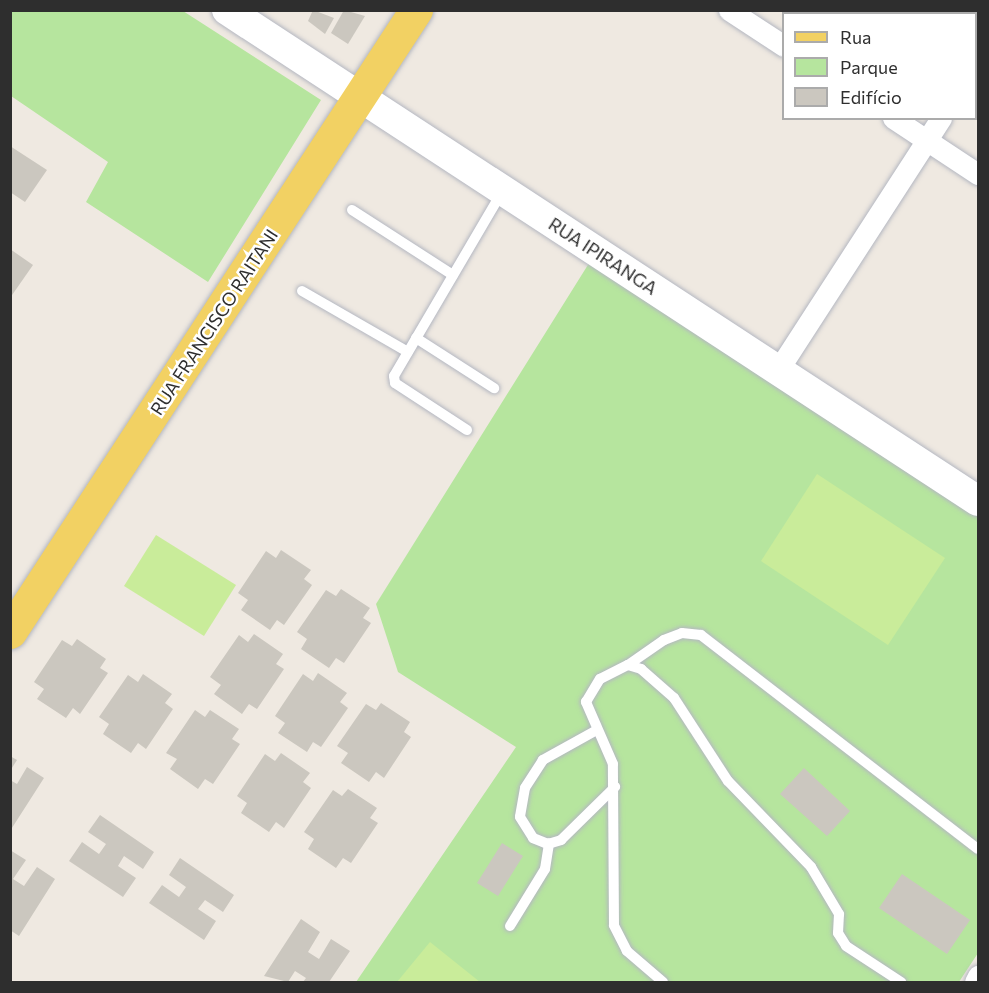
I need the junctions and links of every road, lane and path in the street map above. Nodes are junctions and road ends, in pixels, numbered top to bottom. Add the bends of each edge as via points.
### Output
1 (227, 10) edge
2 (416, 10) edge
3 (729, 10) edge
4 (782, 45) edge
5 (360, 97) junction
6 (896, 120) edge
7 (941, 120) edge
8 (927, 141) junction
9 (978, 174) edge
10 (503, 190) junction
11 (352, 210) dead end
12 (453, 275) junction
13 (302, 291) dead end
14 (416, 338) junction
15 (408, 352) junction
16 (778, 370) junction
17 (494, 388) dead end
18 (466, 430) dead end
19 (978, 501) edge
20 (10, 632) edge
21 (628, 666) junction
22 (595, 731) junction
23 (615, 787) junction
24 (549, 843) junction
25 (978, 849) edge
26 (510, 926) dead end
27 (978, 976) edge
28 (663, 982) edge
29 (901, 982) edge
30 (975, 982) edge

1 - 5 main road, RUA IPIRANGA
2 - 5 main road, RUA FRANCISCO RAITANI
3 - 4 street
5 - 10 main road, RUA IPIRANGA
5 - 20 main road, RUA FRANCISCO RAITANI
6 - 8 street
7 - 8 street
8 - 9 street
8 - 16 street
10 - 12 lane
10 - 16 main road, RUA IPIRANGA
11 - 12 lane
12 - 14 lane
13 - 15 lane
14 - 15 lane
14 - 17 lane
15 - 18 lane via 395,383
16 - 19 main road, RUA IPIRANGA
21 - 22 lane via 612,670 591,688 586,702
21 - 25 lane via 664,640 682,633 701,635
21 - 29 lane via 641,669 674,698 728,781 811,867 835,906 838,933 846,945
22 - 23 lane via 612,764
22 - 24 lane via 543,760 525,789 519,805 524,828
23 - 24 lane via 561,840
23 - 28 lane via 614,925 627,951
24 - 26 lane via 545,869
27 - 30 street

